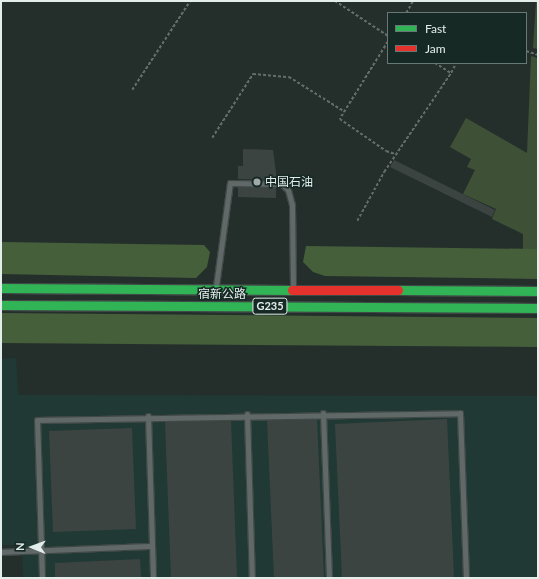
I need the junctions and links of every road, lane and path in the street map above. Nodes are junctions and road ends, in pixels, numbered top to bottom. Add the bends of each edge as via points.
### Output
1 (190, 1) edge
2 (335, 1) edge
3 (413, 1) edge
4 (407, 12) edge
5 (387, 35) edge
6 (387, 44) edge
7 (527, 51) edge
8 (538, 55) edge
9 (436, 64) edge
10 (456, 64) edge
11 (451, 73) junction
12 (132, 90) dead end
13 (345, 112) junction
14 (212, 138) dead end
15 (396, 154) junction
16 (357, 221) dead end
17 (1, 288) edge
18 (216, 289) junction
19 (293, 289) junction
20 (538, 291) edge
21 (1, 305) edge
22 (538, 308) edge
23 (323, 413) junction
24 (247, 414) junction
25 (148, 416) junction
26 (152, 546) junction
27 (41, 550) junction
28 (1, 552) edge
29 (42, 578) edge
30 (153, 578) edge
31 (252, 578) edge
32 (329, 578) edge
33 (466, 578) edge

1 - 12 path
2 - 5 path
3 - 4 path
6 - 13 path
7 - 8 path
9 - 11 path
10 - 11 path
11 - 15 path
13 - 14 path via 289,77 253,74
13 - 15 path via 340,119 386,151
15 - 16 path
17 - 18 highway, 宿新公路 / G235
18 - 19 highway, 宿新公路 / G235
18 - 19 lane via 230,183 282,184 288,190 292,206
19 - 20 highway, 宿新公路 / G235
21 - 22 highway, 宿新公路 / G235
23 - 24 lane
23 - 32 lane
23 - 33 lane via 460,413
24 - 25 lane
24 - 31 lane
25 - 26 lane
25 - 27 lane via 37,420
26 - 27 lane
26 - 30 lane
27 - 28 lane
27 - 29 lane

